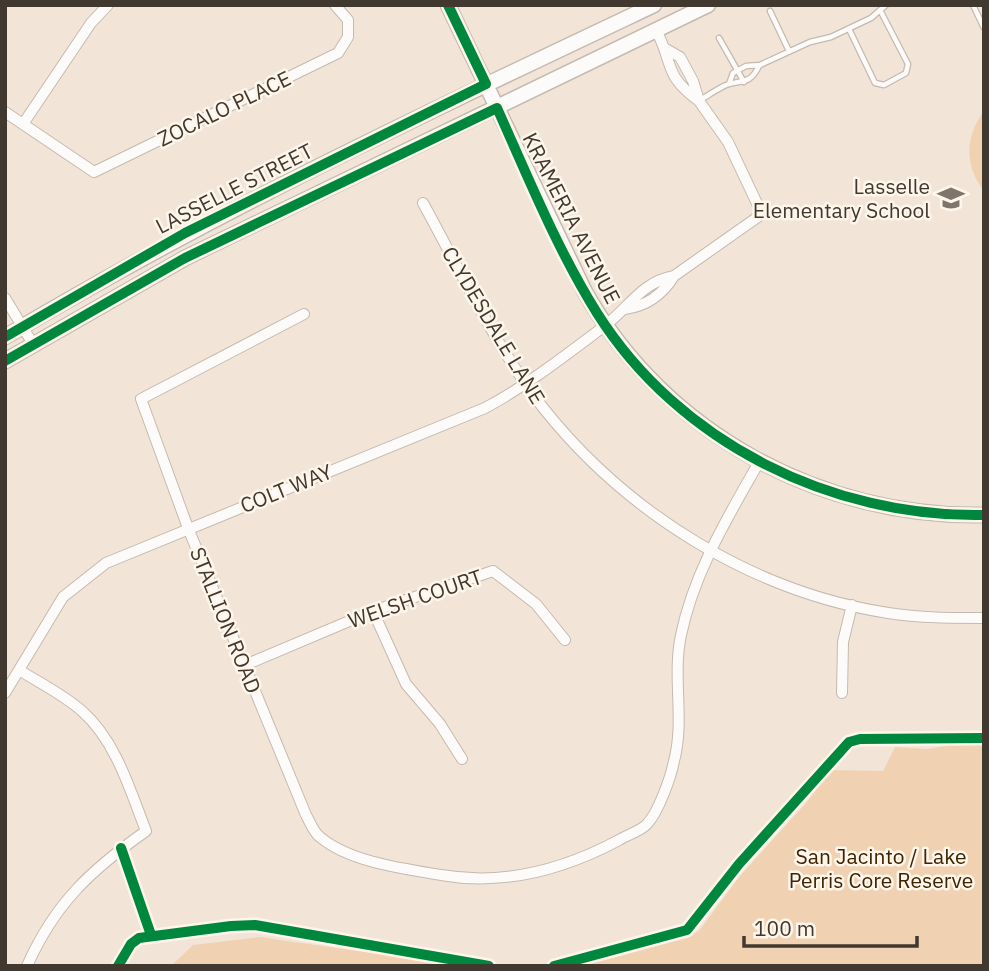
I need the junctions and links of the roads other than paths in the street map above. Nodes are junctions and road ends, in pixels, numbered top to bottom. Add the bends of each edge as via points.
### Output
1 (108, 5) edge
2 (335, 5) edge
3 (448, 5) edge
4 (654, 5) edge
5 (708, 5) edge
6 (886, 5) edge
7 (973, 5) edge
8 (880, 10) junction
9 (770, 11) dead end
10 (984, 28) edge
11 (849, 29) junction
12 (656, 30) junction
13 (719, 38) dead end
14 (666, 49) junction
15 (789, 51) junction
16 (760, 65) junction
17 (737, 71) junction
18 (744, 82) junction
19 (486, 84) junction
20 (729, 84) junction
21 (699, 101) junction
22 (497, 108) junction
23 (5, 112) edge
24 (23, 124) junction
25 (422, 203) dead end
26 (5, 298) edge
27 (303, 314) dead end
28 (606, 325) junction
29 (22, 327) junction
30 (5, 337) edge
31 (33, 344) junction
32 (5, 361) edge
33 (526, 383) junction
34 (759, 462) junction
35 (984, 514) edge
36 (188, 527) junction
37 (710, 550) junction
38 (852, 605) junction
39 (373, 611) junction
40 (984, 618) edge
41 (565, 640) dead end
42 (245, 666) junction
43 (19, 670) junction
44 (5, 693) edge
45 (842, 693) dead end
46 (462, 759) dead end
47 (27, 966) edge

1 - 24 street
2 - 24 street, ZOCALO PLACE via 348,20 348,37 338,52 94,172
3 - 19 main road, KRAMERIA AVENUE
4 - 19 main road, LASSELLE STREET
5 - 12 main road, LASSELLE STREET
6 - 8 lane
7 - 10 lane
8 - 11 lane
8 - 11 lane via 908,64 906,73 884,85 875,83
9 - 15 lane
11 - 15 lane
12 - 14 street
12 - 22 main road, LASSELLE STREET
13 - 17 lane
14 - 21 street via 680,57
14 - 21 street via 667,64 680,87
15 - 16 lane
16 - 17 lane
16 - 18 lane
17 - 18 lane
17 - 20 lane
18 - 20 lane
19 - 22 main road, KRAMERIA AVENUE
19 - 29 main road, LASSELLE STREET via 185,233
20 - 21 lane
21 - 28 street, COLT WAY via 728,142 762,214 674,276 658,279 632,297
22 - 28 main road, KRAMERIA AVENUE via 551,225
22 - 31 main road, LASSELLE STREET via 185,258
23 - 24 street
25 - 33 street, CLYDESDALE LANE
26 - 29 street
27 - 36 street, STALLION ROAD via 141,399
28 - 33 street, COLT WAY
28 - 34 main road, KRAMERIA AVENUE via 672,400
29 - 30 main road, LASSELLE STREET
29 - 31 street
31 - 32 main road, LASSELLE STREET
33 - 36 street, COLT WAY via 485,408
33 - 37 street, CLYDESDALE LANE via 545,410 620,486
34 - 35 main road, KRAMERIA AVENUE via 858,501 928,513
34 - 37 street
36 - 42 street, STALLION ROAD
36 - 43 street, COLT WAY via 117,557 80,581 56,608
37 - 38 street, CLYDESDALE LANE via 770,580
37 - 42 street, STALLION ROAD via 680,635 675,761 647,824 603,848 531,874 484,880 389,866 319,837
38 - 40 street, CLYDESDALE LANE via 932,617
38 - 45 street via 843,642
39 - 41 street, WELSH COURT via 493,571 536,604
39 - 42 street, WELSH COURT
39 - 46 street via 406,684
43 - 44 street, COLT WAY
43 - 47 street via 82,711 97,727 146,831 99,865 70,894

